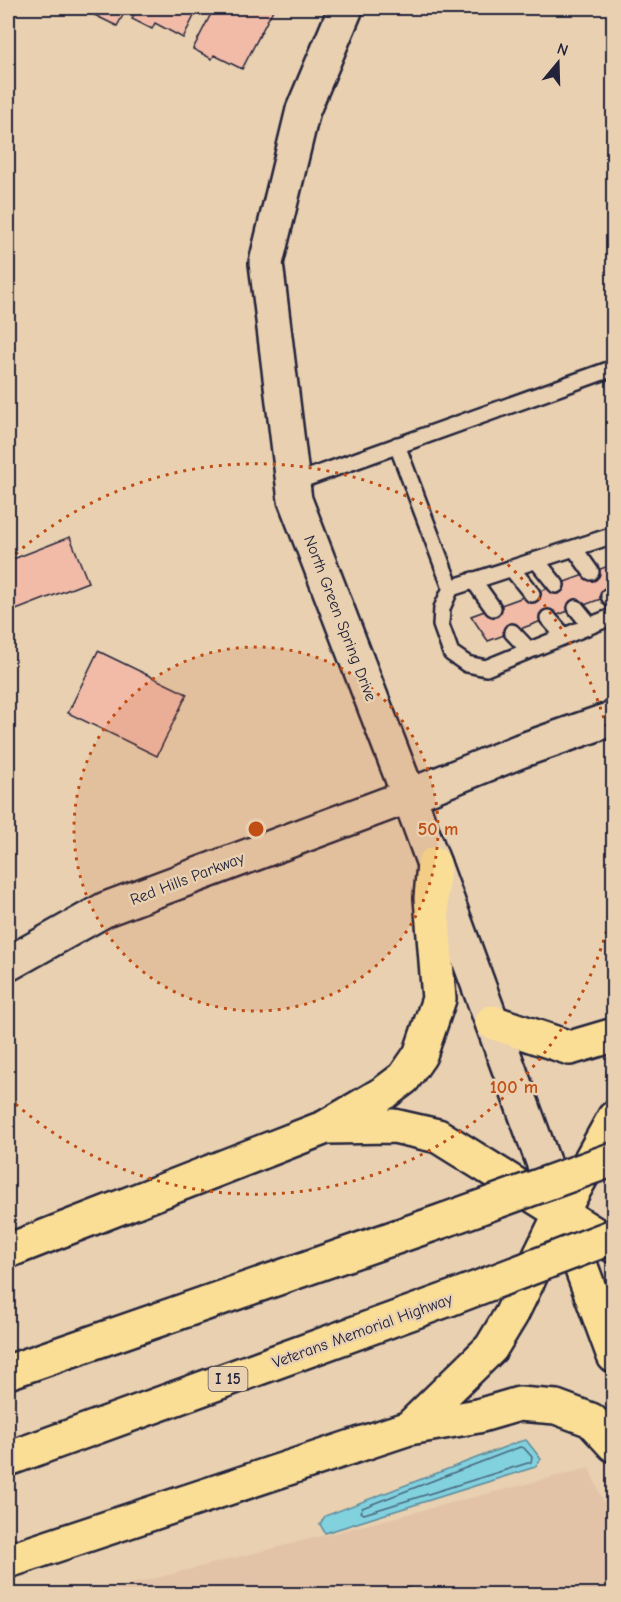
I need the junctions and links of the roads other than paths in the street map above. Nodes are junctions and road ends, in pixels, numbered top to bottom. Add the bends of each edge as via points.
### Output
1 (345, 8) edge
2 (614, 368) edge
3 (397, 445) junction
4 (293, 483) junction
5 (612, 539) edge
6 (574, 548) junction
7 (536, 560) junction
8 (511, 568) junction
9 (591, 572) dead end
10 (473, 580) junction
11 (556, 585) dead end
12 (451, 588) junction
13 (532, 594) dead end
14 (494, 608) dead end
15 (576, 608) dead end
16 (614, 616) edge
17 (548, 618) dead end
18 (590, 626) junction
19 (512, 632) dead end
20 (564, 636) junction
21 (529, 650) junction
22 (614, 718) edge
23 (409, 796) junction
24 (434, 864) junction
25 (8, 964) edge
26 (492, 1022) junction
27 (614, 1035) edge
28 (614, 1118) edge
29 (326, 1128) junction
30 (614, 1159) edge
31 (561, 1213) junction
32 (614, 1236) edge
33 (614, 1246) edge
34 (8, 1251) edge
35 (614, 1356) edge
36 (8, 1372) edge
37 (409, 1428) junction
38 (614, 1445) edge
39 (8, 1459) edge
40 (8, 1561) edge

1 - 4 main road, North Green Spring Drive via 303,110 266,263
2 - 3 lane
3 - 4 lane
3 - 12 lane
4 - 23 main road, North Green Spring Drive via 295,500
5 - 6 lane
6 - 7 lane
6 - 9 lane
7 - 8 lane
7 - 11 lane
8 - 10 lane
8 - 13 lane
10 - 12 lane
10 - 14 lane
12 - 21 lane via 442,608 441,625 451,653 467,664 486,668
15 - 18 lane
16 - 18 lane
17 - 20 lane
18 - 20 lane
19 - 21 lane
20 - 21 lane
22 - 23 main road, Red Hills Parkway
23 - 24 main road, North Green Spring Drive
23 - 25 main road, Red Hills Parkway via 106,909
24 - 26 main road, North Green Spring Drive
24 - 29 main road via 432,898 439,999 420,1055 404,1078
26 - 27 main road via 570,1048
26 - 31 main road, North Green Spring Drive
28 - 31 main road
29 - 31 main road via 394,1126 438,1136
29 - 34 main road
30 - 36 main road, bridge
31 - 33 main road
31 - 35 main road
31 - 37 main road via 491,1348
32 - 39 main road, Veterans Memorial Highway / I 15, bridge
37 - 38 main road via 519,1404 556,1407 591,1420
37 - 40 main road

